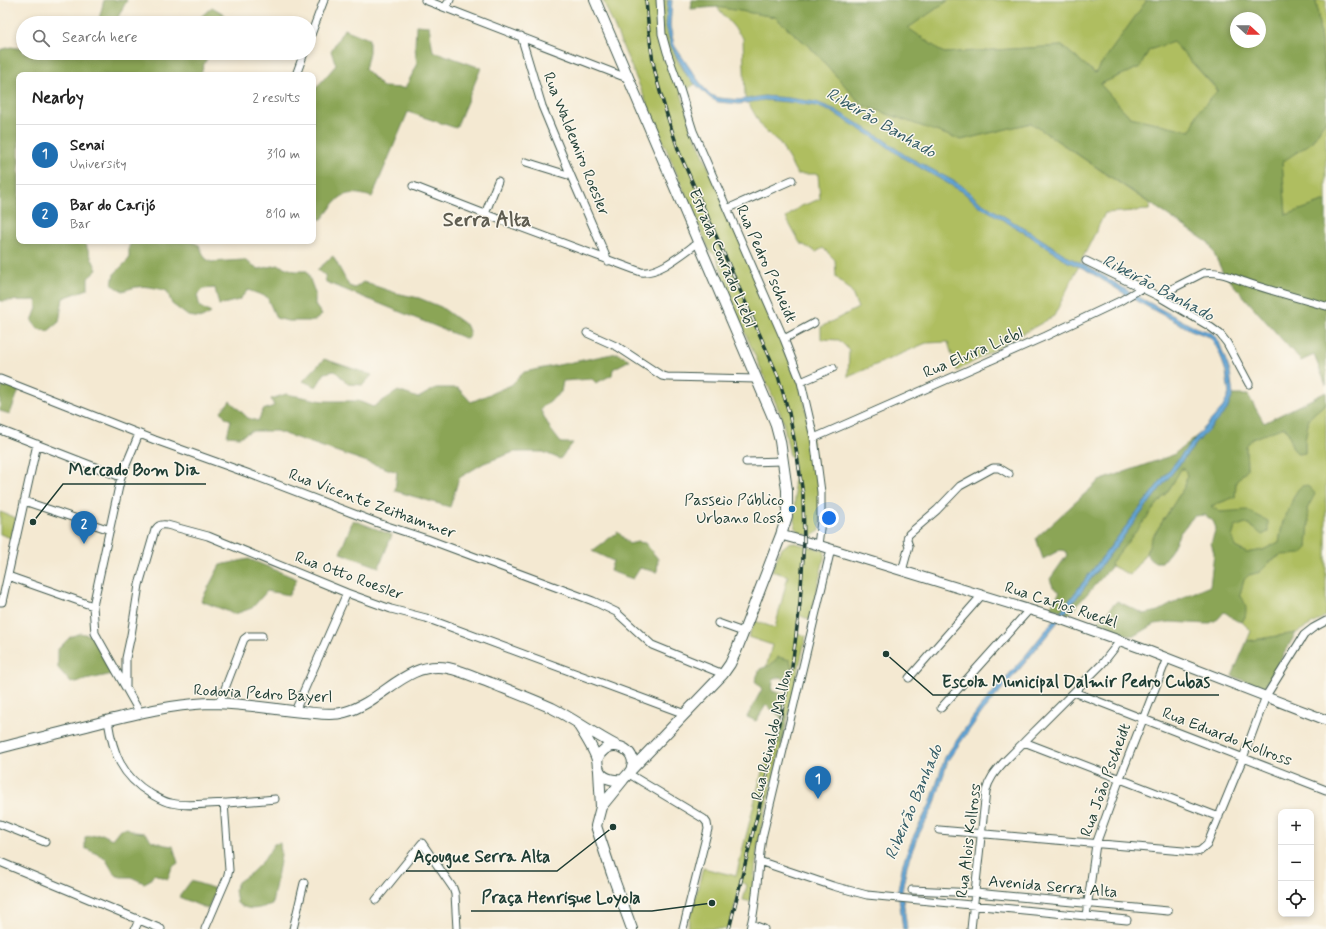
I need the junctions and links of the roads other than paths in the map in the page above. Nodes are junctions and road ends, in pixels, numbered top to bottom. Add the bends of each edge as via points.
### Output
1 (324, 0) edge
2 (424, 0) edge
3 (450, 0) edge
4 (595, 0) edge
5 (660, 0) edge
6 (445, 8) junction
7 (316, 21) edge
8 (521, 36) junction
9 (301, 60) edge
10 (297, 72) edge
11 (627, 78) junction
12 (526, 162) dead end
13 (571, 176) junction
14 (792, 180) dead end
15 (498, 181) dead end
16 (413, 186) dead end
17 (727, 209) junction
18 (485, 214) junction
19 (699, 242) junction
20 (608, 261) junction
21 (1086, 261) dead end
22 (1142, 288) junction
23 (1158, 296) junction
24 (1326, 306) edge
25 (814, 323) dead end
26 (587, 333) dead end
27 (784, 339) junction
28 (833, 368) dead end
29 (0, 379) edge
30 (757, 379) junction
31 (801, 382) junction
32 (1250, 384) dead end
33 (0, 430) edge
34 (139, 434) junction
35 (814, 438) junction
36 (36, 444) junction
37 (783, 461) junction
38 (746, 462) dead end
39 (1009, 474) dead end
40 (121, 476) junction
41 (24, 501) junction
42 (110, 530) junction
43 (781, 535) junction
44 (818, 545) junction
45 (831, 549) junction
46 (902, 571) junction
47 (8, 576) junction
48 (347, 593) junction
49 (982, 596) junction
50 (1, 602) edge
51 (93, 606) junction
52 (1029, 610) junction
53 (1326, 621) edge
54 (718, 623) dead end
55 (743, 632) junction
56 (262, 636) dead end
57 (1120, 641) junction
58 (1167, 658) junction
59 (722, 674) junction
60 (909, 678) dead end
61 (126, 686) junction
62 (1074, 692) junction
63 (1266, 696) junction
64 (219, 704) junction
65 (941, 708) dead end
66 (295, 711) junction
67 (140, 713) junction
68 (685, 714) junction
69 (1144, 719) junction
70 (1326, 720) edge
71 (108, 721) junction
72 (576, 723) junction
73 (1024, 742) junction
74 (617, 746) junction
75 (0, 748) edge
76 (652, 748) junction
77 (627, 751) junction
78 (1243, 758) junction
79 (598, 765) junction
80 (628, 774) junction
81 (1120, 778) junction
82 (1326, 790) edge
83 (275, 799) dead end
84 (224, 804) junction
85 (601, 807) junction
86 (1219, 817) junction
87 (0, 824) edge
88 (939, 830) dead end
89 (981, 833) junction
90 (45, 842) dead end
91 (1096, 844) junction
92 (759, 861) junction
93 (0, 862) edge
94 (304, 883) dead end
95 (912, 890) dead end
96 (976, 893) junction
97 (376, 900) dead end
98 (1088, 904) junction
99 (974, 906) junction
100 (1168, 910) dead end
101 (1086, 916) junction
102 (139, 920) junction
103 (1126, 920) dead end
104 (750, 927) edge
105 (135, 929) edge
106 (161, 929) edge
107 (205, 929) edge
108 (293, 929) edge
109 (457, 929) edge
110 (632, 929) edge
111 (683, 929) edge
112 (764, 929) edge
113 (971, 929) edge

1 - 7 street
2 - 6 street
3 - 6 street
4 - 11 main road, Estrada Conrado Liebl
5 - 17 street, Rua Pedro Pscheidt via 662,34 667,52 693,131
6 - 8 street
8 - 11 street
8 - 13 street, Rua Waldemiro Roesler via 542,106
9 - 10 street
11 - 19 main road, Estrada Conrado Liebl
12 - 13 street
13 - 20 street, Rua Waldemiro Roesler
14 - 17 street
15 - 18 street
16 - 18 street
17 - 27 street, Rua Pedro Pscheidt
18 - 20 street
19 - 20 street via 651,272 641,272
19 - 30 main road, Estrada Conrado Liebl
21 - 22 street
22 - 23 street
22 - 35 street, Rua Elvira Liebl via 1046,336
23 - 24 street via 1203,273 1219,272
23 - 32 street via 1220,334
25 - 27 street
26 - 30 street via 618,347 662,376
27 - 31 street, Rua Pedro Pscheidt
28 - 31 street
29 - 34 street, Rua Vicente Zeithammer
30 - 37 main road, Estrada Conrado Liebl via 775,422
31 - 35 street, Rua Pedro Pscheidt
33 - 36 street
34 - 40 street
34 - 59 street, Rua Vicente Zeithammer via 593,601 616,612 652,645
35 - 44 street, Rua Pedro Pscheidt via 820,492 821,521
36 - 40 street
36 - 41 street
37 - 38 street
37 - 43 main road, Estrada Conrado Liebl via 788,507
39 - 46 street via 999,468 993,468 960,486 907,536 909,546
40 - 42 street
41 - 42 street
41 - 47 street
42 - 51 street
43 - 44 street, Rua Carlos Rueckl
43 - 55 main road, Estrada Conrado Liebl
44 - 45 street, Rua Carlos Rueckl
45 - 46 street, Rua Carlos Rueckl
45 - 92 street, Rua Reinaldo Mallon via 769,808
46 - 49 street, Rua Carlos Rueckl
47 - 50 street
47 - 51 street
48 - 61 street, Rua Otto Roesler via 208,536 162,524 155,530 140,585 126,658
48 - 66 street
48 - 68 street, Rua Otto Roesler via 426,618
49 - 52 street, Rua Carlos Rueckl
49 - 60 street
51 - 61 street via 95,633
52 - 57 street, Rua Carlos Rueckl
52 - 65 street
53 - 63 street via 1304,635
54 - 55 street
55 - 59 main road, Estrada Conrado Liebl via 730,664
56 - 64 street via 248,636 244,639
57 - 58 street, Rua Carlos Rueckl
57 - 62 street, Rua Alois Kollross
58 - 63 street, Rua Carlos Rueckl
58 - 69 street, Rua João Pscheidt
59 - 68 main road, Estrada Conrado Liebl
61 - 67 street
62 - 69 street, Rua Eduardo Kollross
62 - 73 street, Rua Alois Kollross
63 - 70 street, Rua Carlos Rueckl
63 - 78 street
64 - 66 main road, Rodovia Pedro Bayerl
64 - 67 main road, Rodovia Pedro Bayerl via 175,706
66 - 72 main road, Rodovia Pedro Bayerl via 326,714 348,712 369,702 410,674 438,667 466,673 553,709
67 - 71 main road, Rodovia Pedro Bayerl
68 - 76 main road, Estrada Conrado Liebl
69 - 78 street, Rua Eduardo Kollross
69 - 81 street, Rua João Pscheidt
71 - 75 main road, Rodovia Pedro Bayerl
71 - 84 street via 117,758 127,774 142,789 171,803
72 - 74 main road, Rodovia Pedro Bayerl
72 - 79 main road, Rodovia Pedro Bayerl via 584,733
73 - 81 street
73 - 89 street, Rua Alois Kollross via 997,769 988,783
74 - 77 main road
74 - 79 main road via 604,749
76 - 77 main road via 637,754
76 - 80 main road, Estrada Conrado Liebl
77 - 80 main road via 632,760
78 - 82 street, Rua Eduardo Kollross
78 - 86 street
79 - 80 main road via 606,778 611,780
79 - 85 main road
80 - 85 main road, Estrada Conrado Liebl
80 - 111 street via 707,823 708,829
81 - 86 street
81 - 91 street, Rua João Pscheidt
83 - 84 street
84 - 107 street via 229,870
85 - 110 main road via 596,826
86 - 91 street via 1204,848 1200,851
87 - 90 street
88 - 89 street
89 - 91 street
89 - 96 street, Rua Alois Kollross
91 - 98 street, Rua João Pscheidt
92 - 99 street, Avenida Serra Alta via 847,890
92 - 104 street, Rua Reinaldo Mallon
93 - 102 street
94 - 108 street
95 - 96 street, Avenida Serra Alta
96 - 98 street, Avenida Serra Alta
96 - 99 street, Rua Alois Kollross
97 - 109 street via 422,843 453,888
98 - 100 street, Avenida Serra Alta
98 - 101 street, Rua João Pscheidt
99 - 101 street, Avenida Serra Alta
99 - 113 street, Rua Alois Kollross
101 - 103 street, Avenida Serra Alta
102 - 105 street
102 - 106 street
104 - 112 street

